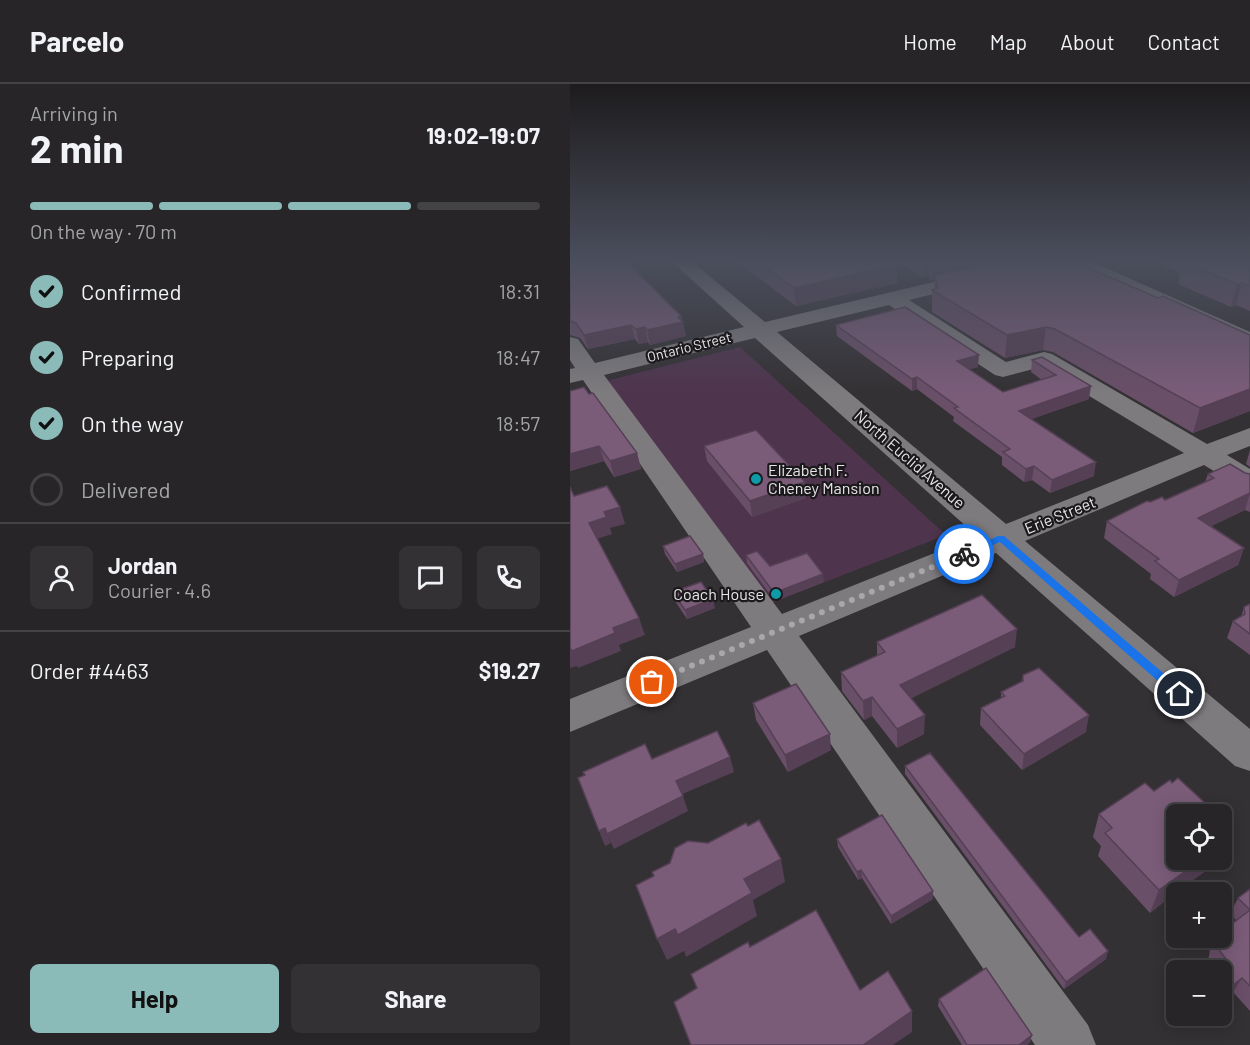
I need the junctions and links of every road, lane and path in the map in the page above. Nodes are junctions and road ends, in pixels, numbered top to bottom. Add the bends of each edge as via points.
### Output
1 (730, 304) edge
2 (869, 304) edge
3 (902, 304) edge
4 (1170, 304) edge
5 (760, 330) junction
6 (1250, 340) edge
7 (576, 364) edge
8 (1250, 436) edge
9 (1206, 455) junction
10 (1250, 481) edge
11 (1001, 538) junction
12 (774, 632) junction
13 (570, 716) edge
14 (1250, 754) edge
15 (1068, 1045) edge

1 - 5 street, North Euclid Avenue
2 - 5 street, Ontario Street
3 - 9 street via 1003,370 1044,359
4 - 6 street
5 - 7 street, Ontario Street
5 - 11 street, North Euclid Avenue
7 - 12 street
8 - 9 street, Erie Street
9 - 10 street
9 - 11 street, Erie Street
11 - 12 street, Erie Street
11 - 14 street, North Euclid Avenue
12 - 13 street, Erie Street
12 - 15 street

